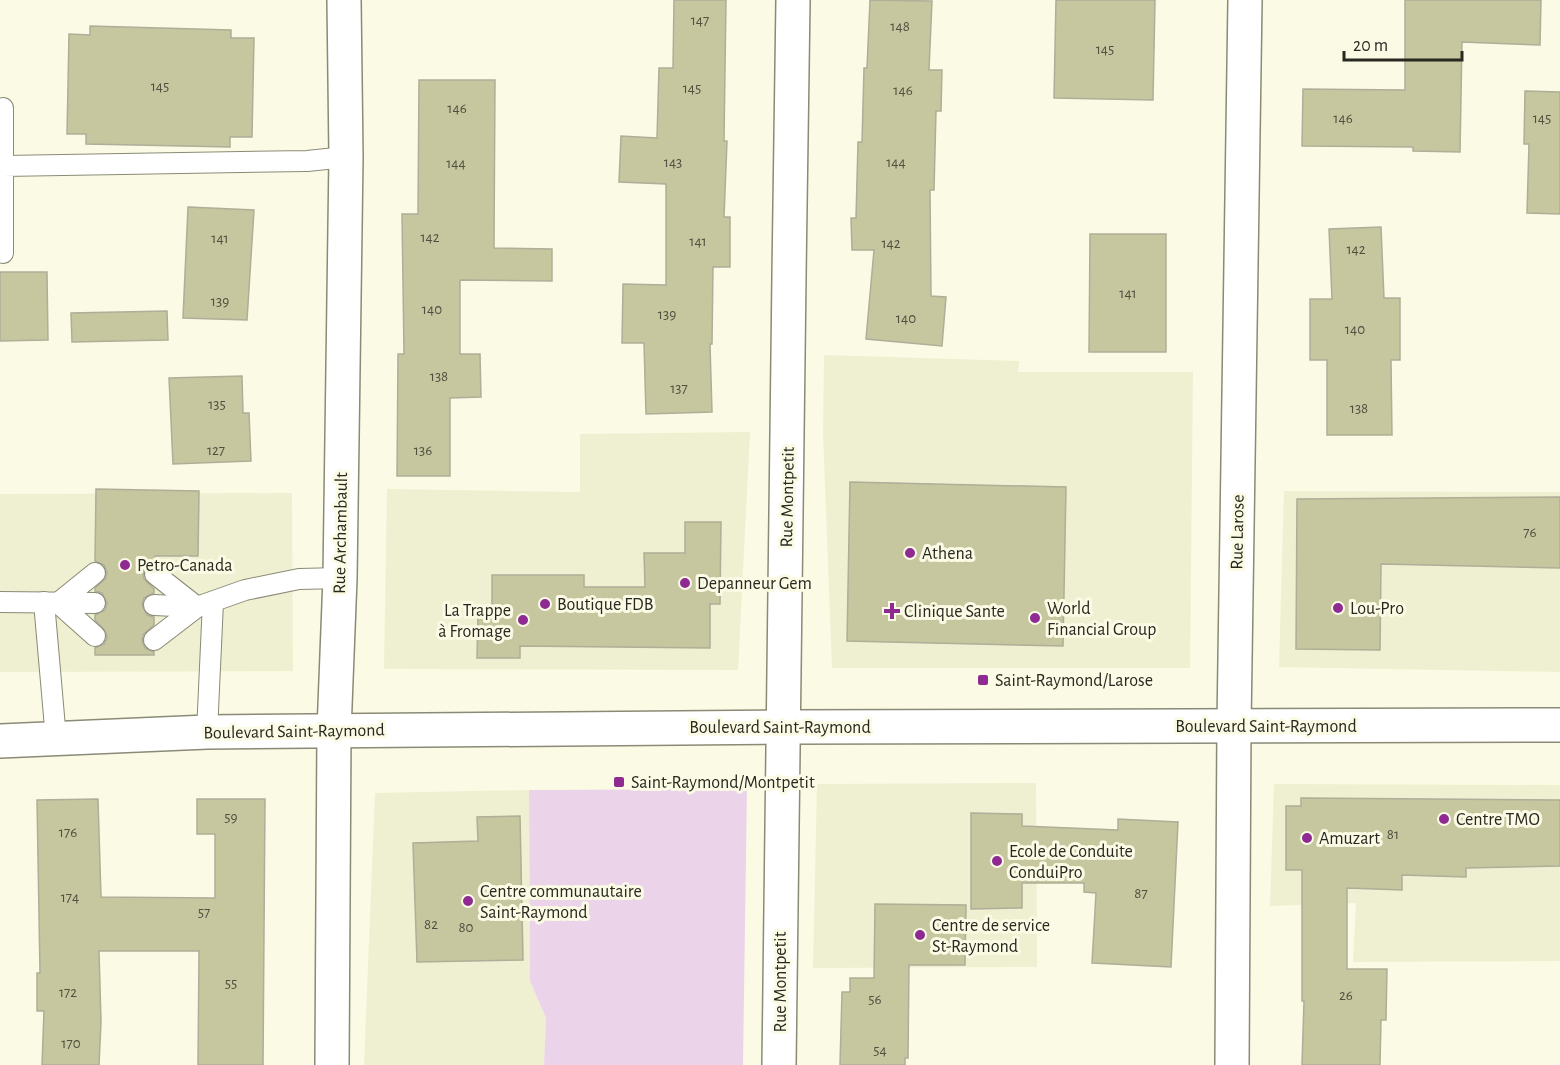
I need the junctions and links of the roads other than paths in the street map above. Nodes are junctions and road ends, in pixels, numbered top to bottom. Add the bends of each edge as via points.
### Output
1 (344, 0) edge
2 (793, 0) edge
3 (1245, 0) edge
4 (3, 108) dead end
5 (346, 158) junction
6 (3, 166) junction
7 (3, 253) dead end
8 (95, 573) dead end
9 (155, 574) dead end
10 (340, 578) junction
11 (0, 602) edge
12 (51, 602) junction
13 (95, 603) dead end
14 (154, 605) dead end
15 (205, 605) junction
16 (95, 636) dead end
17 (154, 640) dead end
18 (1234, 725) junction
19 (1560, 725) edge
20 (782, 727) junction
21 (334, 731) junction
22 (207, 732) junction
23 (52, 739) junction
24 (0, 741) edge
25 (0, 765) edge
26 (332, 1065) edge
27 (779, 1065) edge
28 (1232, 1065) edge

1 - 5 street, Rue Archambault
2 - 20 street, Rue Montpetit
3 - 18 street, Rue Larose
4 - 6 lane
5 - 6 lane
5 - 10 street, Rue Archambault
6 - 7 lane
8 - 12 lane
9 - 15 lane
10 - 15 lane via 299,579 245,590
10 - 21 street, Rue Archambault
11 - 12 lane
12 - 13 lane
12 - 16 lane
12 - 23 lane
14 - 15 lane
15 - 17 lane
15 - 22 lane
18 - 19 street, Boulevard Saint-Raymond
18 - 20 street, Boulevard Saint-Raymond
18 - 28 street, Rue Larose
20 - 21 street, Boulevard Saint-Raymond
20 - 27 street, Rue Montpetit
21 - 22 street, Boulevard Saint-Raymond
21 - 26 street, Rue Archambault
22 - 23 street, Boulevard Saint-Raymond
23 - 24 street, Boulevard Saint-Raymond
23 - 25 street

